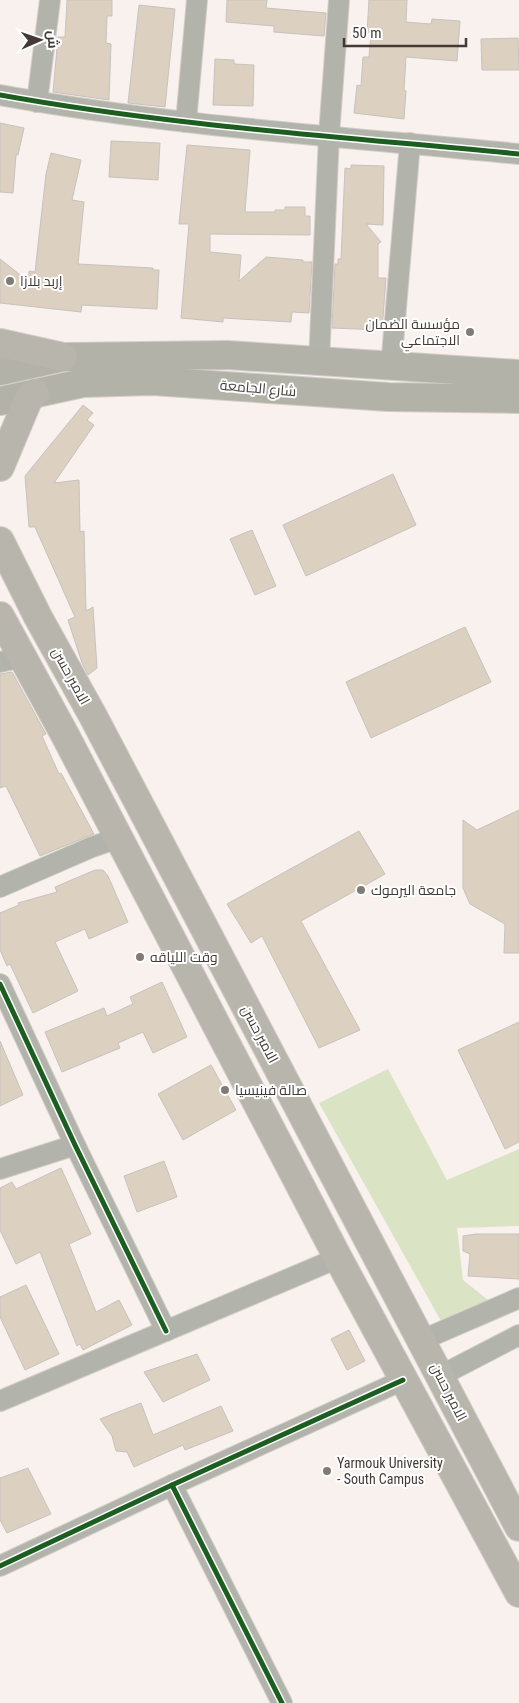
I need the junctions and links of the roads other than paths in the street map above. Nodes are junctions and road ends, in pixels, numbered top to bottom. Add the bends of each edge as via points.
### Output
1 (50, 0) edge
2 (197, 0) edge
3 (338, 0) edge
4 (0, 95) edge
5 (36, 102) junction
6 (186, 122) junction
7 (330, 136) junction
8 (410, 143) junction
9 (519, 154) edge
10 (0, 343) edge
11 (63, 357) junction
12 (319, 362) junction
13 (391, 367) junction
14 (0, 371) edge
15 (519, 374) edge
16 (34, 393) junction
17 (519, 399) edge
18 (0, 401) edge
19 (0, 466) edge
20 (0, 542) edge
21 (0, 616) edge
22 (11, 660) edge
23 (118, 838) junction
24 (0, 887) edge
25 (0, 984) edge
26 (74, 1145) junction
27 (0, 1169) edge
28 (338, 1258) junction
29 (519, 1298) edge
30 (166, 1330) junction
31 (519, 1335) edge
32 (422, 1340) junction
33 (440, 1376) junction
34 (403, 1380) junction
35 (0, 1401) edge
36 (172, 1485) junction
37 (519, 1527) edge
38 (0, 1566) edge
39 (519, 1593) edge
40 (282, 1703) edge

1 - 5 street
2 - 6 street
3 - 7 street
4 - 5 street
5 - 6 street
6 - 7 street
7 - 8 street
7 - 12 street
8 - 9 street
8 - 13 street
10 - 11 main road
11 - 12 main road via 227,355
11 - 14 main road
12 - 13 main road
13 - 15 main road
16 - 17 main road, شارع الجامعة via 83,382 153,381 379,397
16 - 18 main road, شارع الجامعة
16 - 19 main road
20 - 32 main road, الامير حسن
21 - 22 main road
22 - 23 main road
23 - 24 street
23 - 28 main road
25 - 26 street
26 - 27 street
26 - 30 street
28 - 30 street
28 - 34 main road
29 - 32 street
30 - 35 street
31 - 33 street
32 - 33 main road, الامير حسن
33 - 37 main road, الامير حسن
34 - 36 street
34 - 39 main road
36 - 38 street
36 - 40 street

